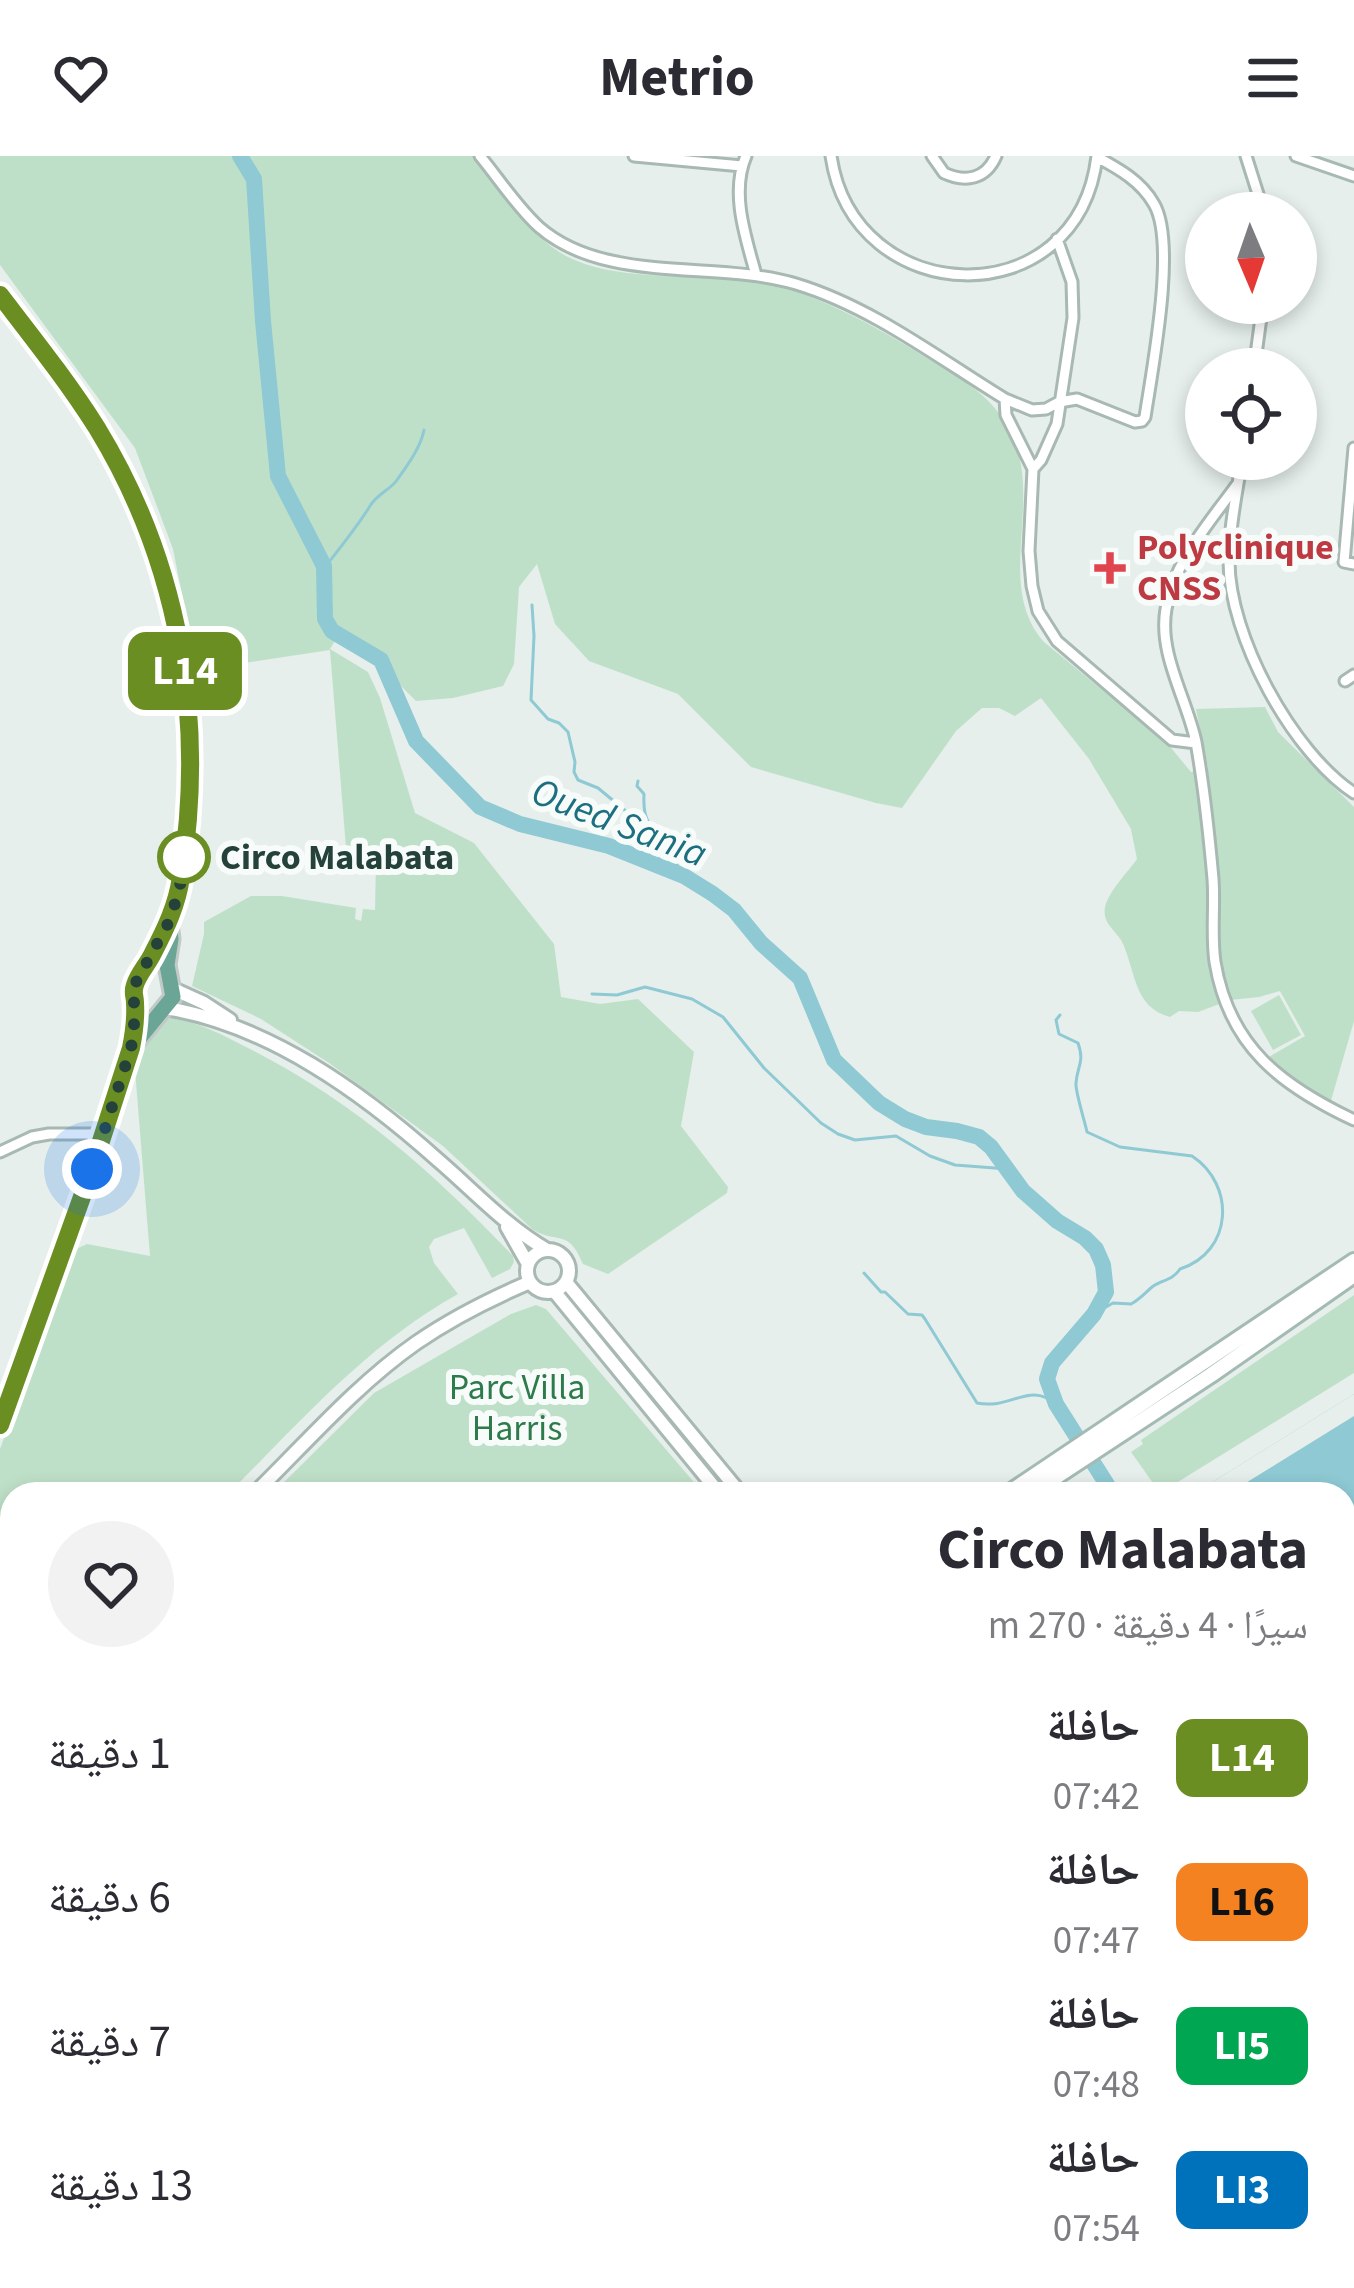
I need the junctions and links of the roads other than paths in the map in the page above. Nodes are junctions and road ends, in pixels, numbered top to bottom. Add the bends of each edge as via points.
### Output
1 (481, 156) edge
2 (831, 156) edge
3 (932, 156) edge
4 (997, 156) edge
5 (1096, 156) edge
6 (1246, 156) edge
7 (1296, 156) edge
8 (641, 157) edge
9 (744, 161) edge
10 (1354, 176) edge
11 (1257, 192) edge
12 (1058, 239) junction
13 (756, 275) junction
14 (0, 295) edge
15 (1005, 399) junction
16 (1059, 402) junction
17 (1354, 448) edge
18 (1033, 469) junction
19 (1238, 480) edge
20 (1238, 483) junction
21 (1193, 547) junction
22 (1229, 557) junction
23 (1349, 563) edge
24 (1196, 743) junction
25 (1354, 793) edge
26 (169, 923) junction
27 (139, 978) junction
28 (172, 986) junction
29 (135, 1000) junction
30 (162, 1009) junction
31 (245, 1031) junction
32 (131, 1048) junction
33 (1354, 1120) edge
34 (102, 1134) junction
35 (0, 1152) edge
36 (503, 1221) junction
37 (547, 1250) junction
38 (1354, 1262) edge
39 (528, 1264) junction
40 (1354, 1275) edge
41 (530, 1282) junction
42 (560, 1286) junction
43 (0, 1425) edge
44 (1102, 1438) junction
45 (1068, 1462) junction
46 (266, 1482) edge
47 (711, 1482) edge
48 (731, 1482) edge
49 (1029, 1482) edge
50 (1044, 1482) edge

1 - 13 street via 530,218 568,246 618,262
2 - 12 street via 857,222 900,256 937,272 996,272
3 - 4 street via 944,173 963,179 985,172
5 - 12 street via 1084,206
5 - 16 street via 1140,185 1161,222 1145,417 1136,422 1077,399
6 - 11 street
7 - 10 street
8 - 9 street
9 - 13 street via 742,218
12 - 16 street via 1074,298
13 - 15 street via 854,307
14 - 26 main road via 96,427 163,568 192,742 181,881
15 - 16 street via 1032,410
15 - 18 street
16 - 18 street via 1052,438
17 - 23 street
18 - 24 street via 1030,572 1042,620 1172,740
19 - 20 street
20 - 21 street
20 - 22 street
21 - 22 street
21 - 24 street via 1172,587 1164,628
22 - 25 street via 1238,620 1271,692 1305,749
24 - 33 street via 1215,963 1226,1000 1247,1041 1286,1084
26 - 27 main road
26 - 28 main road
27 - 28 main road via 154,971
27 - 29 main road
28 - 30 main road
28 - 31 street
29 - 30 main road via 146,1010
29 - 32 main road
30 - 31 street
30 - 32 main road
31 - 36 street via 379,1113
32 - 34 main road
34 - 35 street via 49,1134
34 - 43 main road
36 - 37 street
36 - 39 street
37 - 39 street
37 - 42 street via 564,1258
38 - 44 main road
39 - 41 street
40 - 44 main road
41 - 42 street via 540,1290
41 - 46 street via 412,1346
42 - 47 street
42 - 48 street
44 - 45 main road
45 - 49 main road
45 - 50 main road

